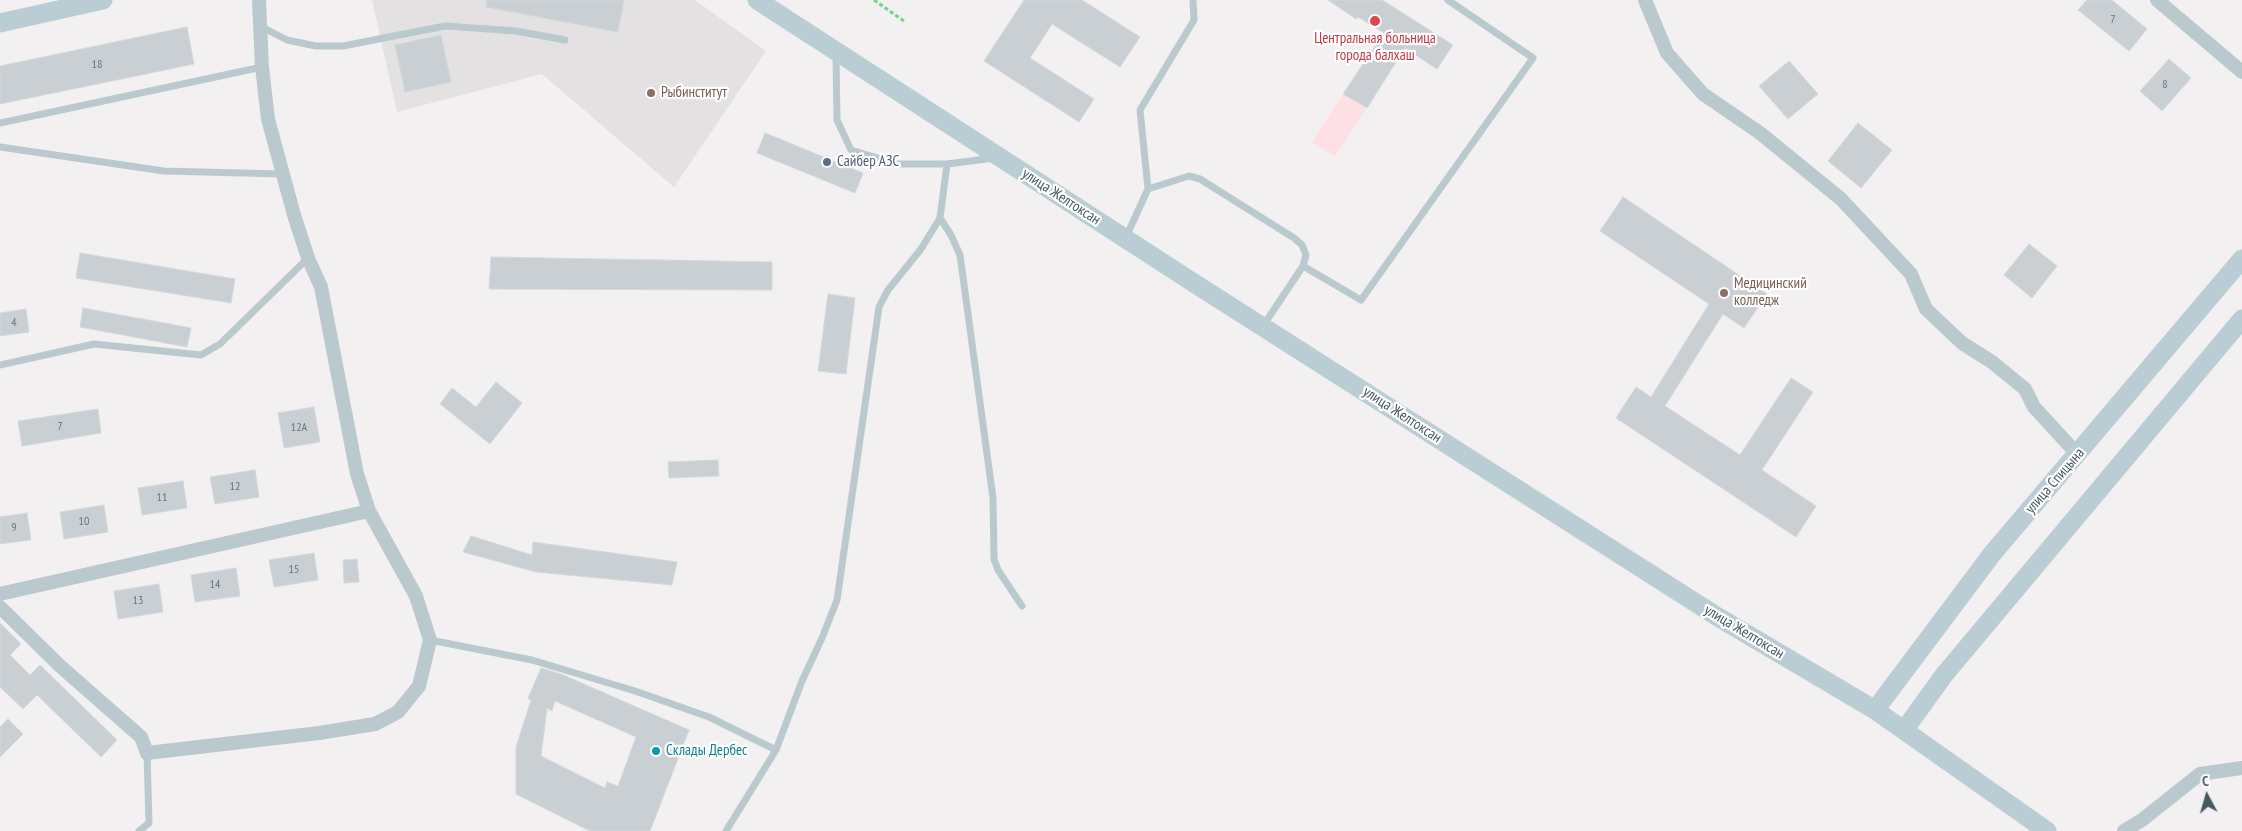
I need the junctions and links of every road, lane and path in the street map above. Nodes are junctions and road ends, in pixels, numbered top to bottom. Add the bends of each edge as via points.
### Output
1 (103, 0) edge
2 (259, 0) edge
3 (757, 0) edge
4 (874, 0) edge
5 (1193, 0) edge
6 (1448, 0) edge
7 (1645, 0) edge
8 (2157, 0) edge
9 (904, 21) dead end
10 (0, 23) edge
11 (260, 26) junction
12 (565, 40) dead end
13 (836, 52) junction
14 (262, 67) junction
15 (2242, 72) edge
16 (0, 123) edge
17 (0, 146) edge
18 (1000, 157) junction
19 (947, 164) junction
20 (281, 174) junction
21 (1148, 189) junction
22 (940, 218) junction
23 (1126, 238) junction
24 (308, 258) junction
25 (2242, 259) edge
26 (1303, 266) junction
27 (2242, 319) edge
28 (1262, 326) junction
29 (0, 365) edge
30 (2078, 455) junction
31 (369, 511) junction
32 (0, 594) edge
33 (1022, 606) dead end
34 (0, 607) edge
35 (430, 640) junction
36 (1875, 710) junction
37 (1905, 730) junction
38 (776, 750) junction
39 (147, 753) junction
40 (2242, 768) edge
41 (149, 827) edge
42 (139, 831) edge
43 (726, 831) edge
44 (2047, 831) edge
45 (2124, 831) edge

1 - 10 main road
2 - 11 street
3 - 13 main road, улица Желтоксан
4 - 9 path
5 - 21 lane via 1194,20 1140,110
6 - 26 lane via 1533,58 1361,300
7 - 30 street via 1667,54 1703,94 1760,133 1841,199 1911,274 1926,309 1962,343 2025,389 2034,407
8 - 15 street
11 - 12 lane via 287,40 316,46 343,46 445,26 516,30
11 - 14 street
13 - 18 main road, улица Желтоксан
13 - 19 lane via 837,120 851,150 898,164
14 - 16 lane
14 - 20 street via 268,119
17 - 20 lane via 164,171
18 - 19 lane
18 - 23 main road, улица Желтоксан
19 - 22 lane
20 - 24 street
21 - 23 lane
21 - 26 lane via 1189,176 1200,179 1294,238 1306,255
22 - 33 lane via 960,255 993,498 994,559
22 - 38 lane via 879,307 837,600
23 - 28 main road, улица Желтоксан
24 - 29 lane via 220,344 201,355 94,344
24 - 31 street via 321,287 357,474
25 - 30 main road, улица Спицына
26 - 28 lane
27 - 37 main road via 1944,675
28 - 36 main road, улица Желтоксан via 1718,617
30 - 36 main road, улица Спицына via 1992,554
31 - 32 street
31 - 35 street via 416,596
34 - 39 street via 60,666 141,737
35 - 38 lane via 532,660 635,691 709,717
35 - 39 street via 419,686 398,712 375,724
36 - 37 main road, улица Желтоксан
37 - 44 main road, улица Желтоксан
38 - 43 lane
39 - 41 lane
40 - 45 street via 2200,774
41 - 42 lane

